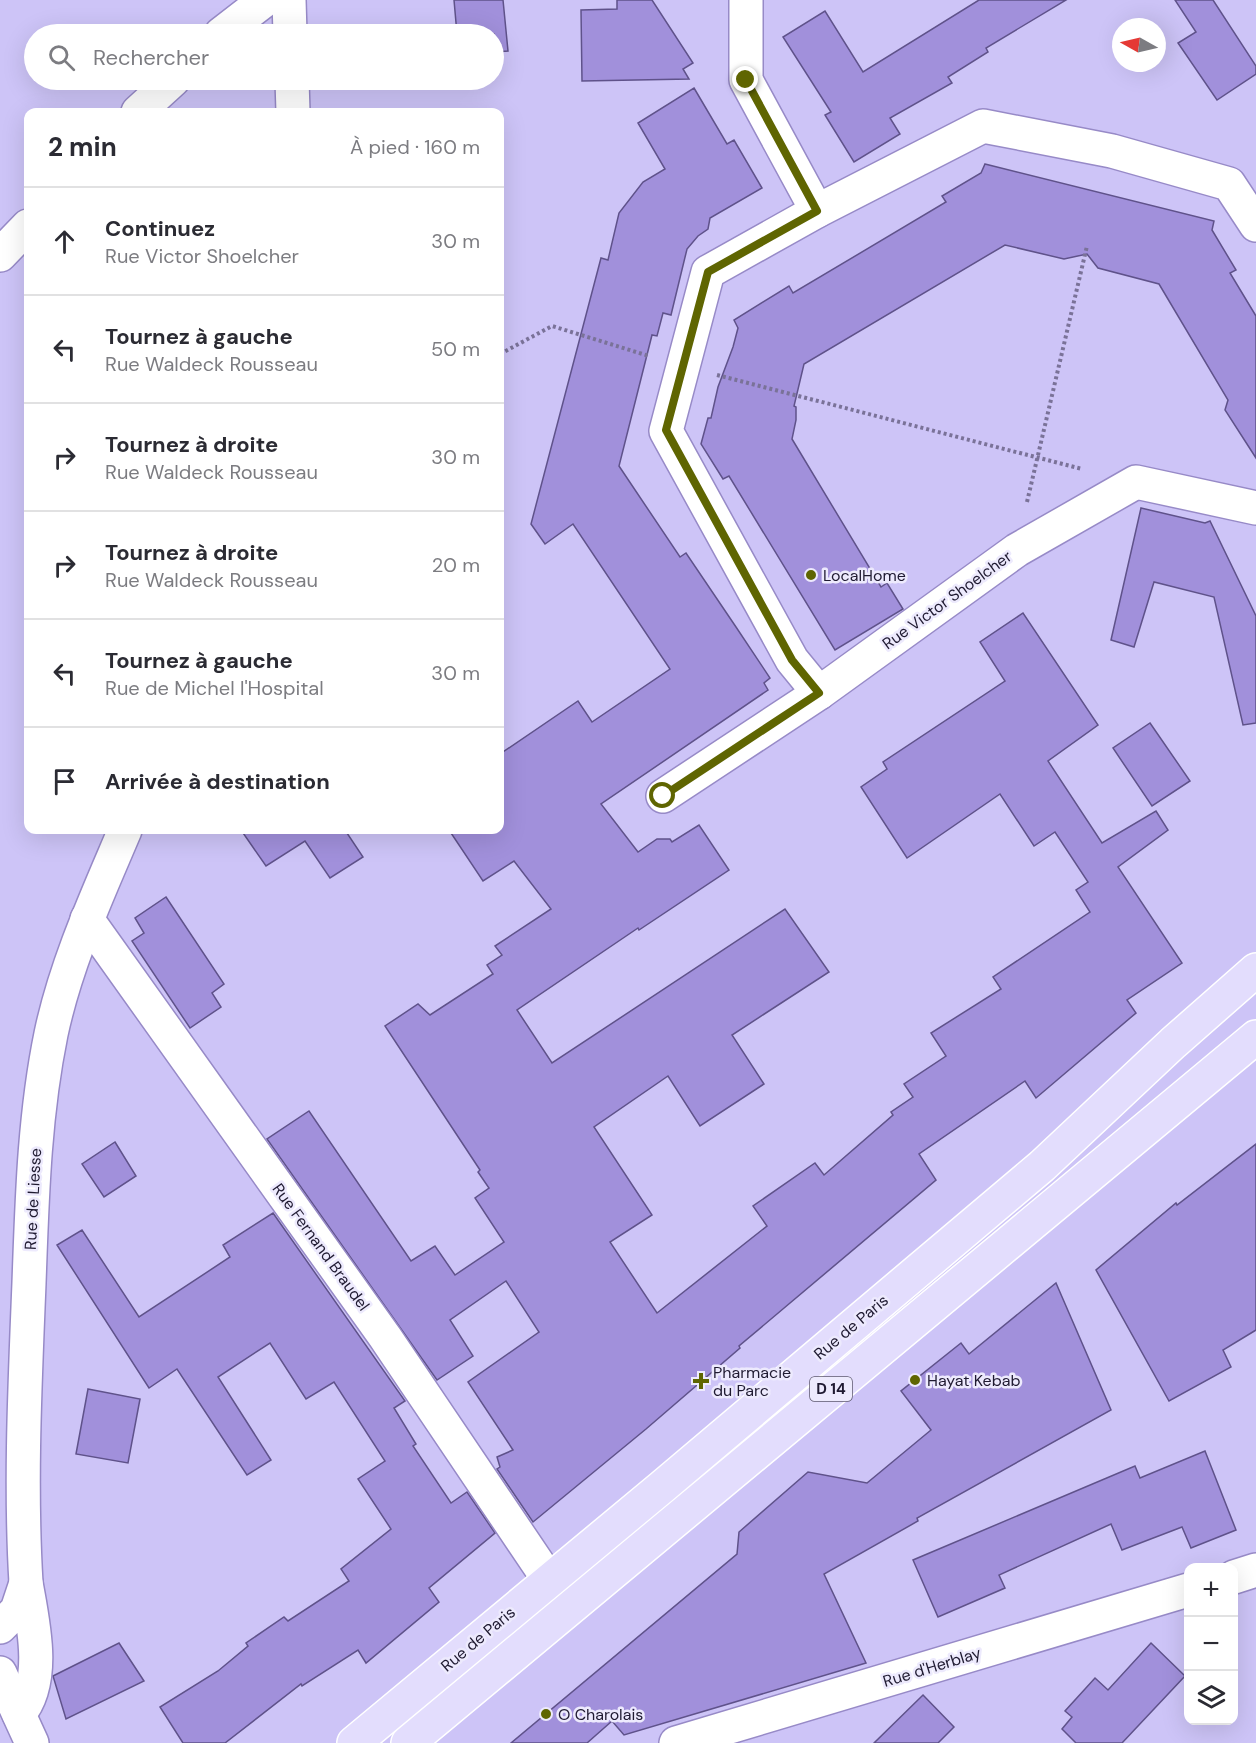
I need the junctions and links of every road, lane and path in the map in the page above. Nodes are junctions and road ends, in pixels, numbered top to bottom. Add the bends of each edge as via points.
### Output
1 (264, 0) edge
2 (289, 0) edge
3 (746, 0) edge
4 (234, 24) edge
5 (290, 24) edge
6 (162, 90) edge
7 (292, 90) edge
8 (142, 108) edge
9 (293, 108) edge
10 (817, 211) junction
11 (1256, 225) edge
12 (24, 230) edge
13 (1087, 246) dead end
14 (0, 255) edge
15 (504, 352) edge
16 (682, 367) junction
17 (1036, 458) junction
18 (1136, 482) junction
19 (1256, 508) edge
20 (1017, 550) junction
21 (819, 693) junction
22 (663, 796) dead end
23 (123, 834) edge
24 (87, 919) junction
25 (1256, 970) edge
26 (1256, 1037) edge
27 (1256, 1570) edge
28 (1238, 1575) edge
29 (549, 1580) junction
30 (26, 1583) junction
31 (1184, 1591) edge
32 (0, 1628) edge
33 (0, 1673) edge
34 (19, 1714) junction
35 (33, 1743) edge
36 (354, 1743) edge
37 (408, 1743) edge
38 (676, 1743) edge

1 - 4 street
2 - 5 street
3 - 10 street via 746,80
6 - 8 street
7 - 9 street
10 - 11 street via 983,126 1112,151 1229,184
10 - 16 street via 708,272
12 - 14 street
13 - 17 path
15 - 16 path via 552,326
16 - 17 path
16 - 21 street via 666,430 792,660
17 - 18 path
17 - 20 path
18 - 19 street
18 - 20 street, Rue Victor Shoelcher
20 - 21 street, Rue Victor Shoelcher
21 - 22 street, Rue Victor Shoelcher
23 - 24 street, Rue de Liesse
24 - 29 street, Rue Fernand Braudel via 385,1337
24 - 30 street, Rue de Liesse via 57,1012 39,1105 24,1387
25 - 29 main road, Rue de Paris / D 14 via 1042,1166
26 - 37 main road, Rue de Paris / D 14
27 - 28 street
29 - 36 main road, Rue de Paris / D 14
30 - 32 street via 17,1610
30 - 34 street, Rue de Liesse via 36,1656 33,1687 28,1704
31 - 38 street, Rue d'Herblay
33 - 34 street
34 - 35 street

